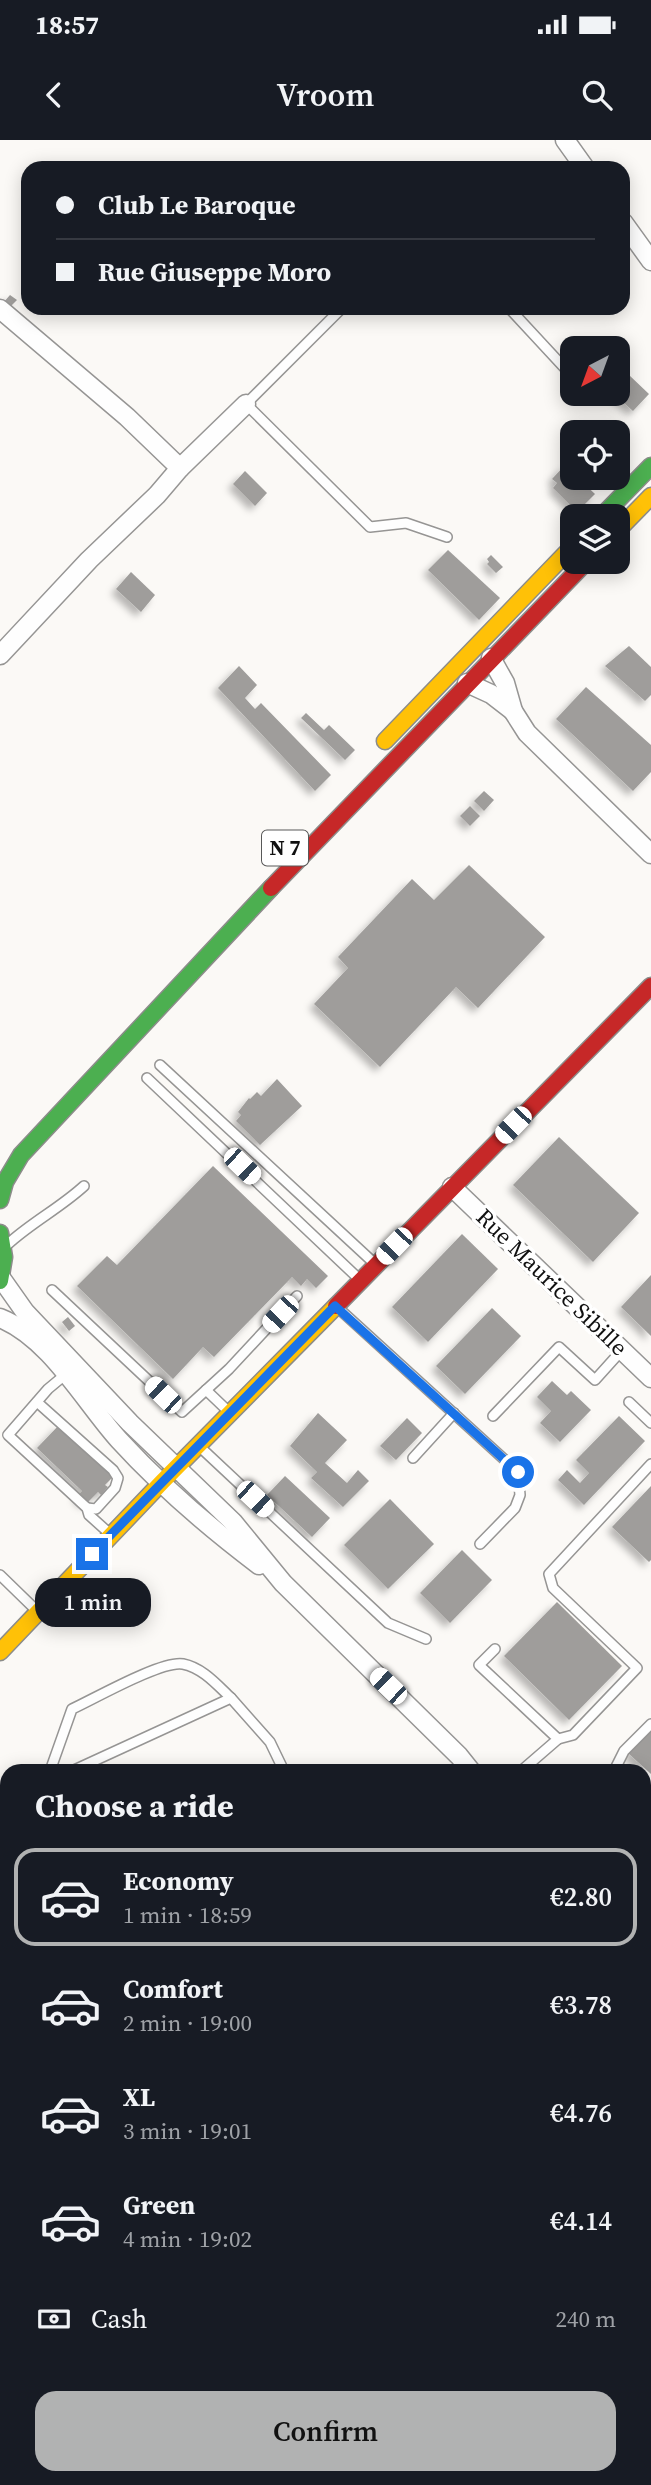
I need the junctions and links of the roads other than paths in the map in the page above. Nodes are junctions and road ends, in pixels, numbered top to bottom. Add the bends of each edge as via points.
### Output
1 (565, 140) edge
2 (580, 161) edge
3 (630, 232) edge
4 (651, 261) edge
5 (0, 309) edge
6 (335, 315) edge
7 (515, 315) edge
8 (560, 363) edge
9 (246, 404) junction
10 (651, 466) edge
11 (180, 468) junction
12 (651, 496) edge
13 (614, 504) edge
14 (630, 518) edge
15 (447, 537) dead end
16 (560, 559) edge
17 (574, 574) edge
18 (0, 655) edge
19 (491, 658) junction
20 (467, 683) junction
21 (513, 711) junction
22 (375, 752) dead end
23 (651, 854) edge
24 (651, 986) edge
25 (159, 1065) dead end
26 (148, 1078) dead end
27 (84, 1186) dead end
28 (452, 1187) junction
29 (0, 1199) edge
30 (2, 1240) edge
31 (376, 1265) junction
32 (1, 1279) edge
33 (361, 1280) junction
34 (52, 1290) dead end
35 (297, 1296) dead end
36 (335, 1306) junction
37 (0, 1318) edge
38 (622, 1350) junction
39 (66, 1374) junction
40 (651, 1378) edge
41 (206, 1390) junction
42 (37, 1402) junction
43 (629, 1402) dead end
44 (230, 1413) junction
45 (454, 1413) junction
46 (493, 1416) dead end
47 (651, 1423) edge
48 (198, 1445) junction
49 (413, 1458) dead end
50 (651, 1464) edge
51 (169, 1475) junction
52 (87, 1508) junction
53 (111, 1534) junction
54 (480, 1544) dead end
55 (0, 1575) edge
56 (283, 1583) junction
57 (37, 1612) junction
58 (426, 1639) dead end
59 (495, 1649) dead end
60 (0, 1652) edge
61 (231, 1699) junction
62 (651, 1724) edge
63 (558, 1739) junction
64 (52, 1764) edge
65 (87, 1764) edge
66 (281, 1764) edge
67 (465, 1764) edge
68 (529, 1764) edge
69 (618, 1764) edge

1 - 2 street
3 - 4 street
5 - 11 street
6 - 9 lane
7 - 8 lane
9 - 11 street
9 - 15 lane via 370,527 406,523
10 - 13 main road
11 - 18 street
12 - 14 main road
16 - 22 main road
17 - 19 main road, N 7
19 - 20 main road, N 7
19 - 21 street
20 - 21 street
20 - 29 main road, N 7 via 21,1155
21 - 23 street via 527,733
24 - 28 main road
25 - 31 lane
26 - 33 lane
27 - 30 lane via 65,1203
28 - 31 main road
28 - 38 street, Rue Maurice Sibille
30 - 32 main road
31 - 33 main road
32 - 51 street
33 - 36 main road
34 - 41 lane via 182,1412
35 - 41 lane
36 - 44 main road
36 - 45 lane
37 - 39 street via 29,1335
38 - 40 street, Rue Maurice Sibille
38 - 46 lane via 595,1380 559,1347
39 - 42 lane
39 - 51 street via 122,1443
41 - 44 lane
42 - 52 lane via 8,1435
42 - 52 lane via 118,1478 116,1488 96,1509
43 - 47 lane
44 - 48 main road
45 - 49 lane
45 - 54 lane via 518,1472 520,1494 515,1508
48 - 51 main road
48 - 58 lane via 388,1623
50 - 63 lane via 549,1574 553,1588 637,1668 573,1735
51 - 53 main road
51 - 56 street via 223,1538
51 - 56 street via 233,1522
52 - 53 lane
53 - 57 main road
55 - 57 lane
56 - 67 street
57 - 60 main road
59 - 63 lane via 479,1665
61 - 64 lane via 202,1671 181,1663 162,1667 72,1709
61 - 65 lane
61 - 66 lane via 270,1742
62 - 69 lane
63 - 68 lane

